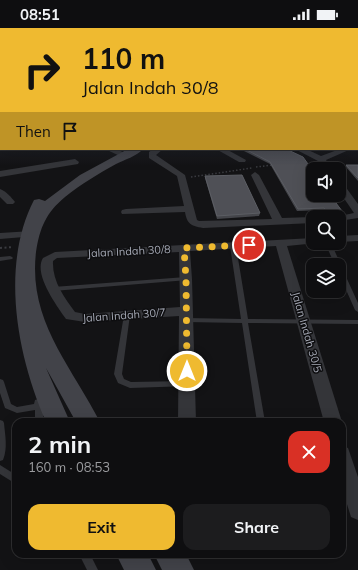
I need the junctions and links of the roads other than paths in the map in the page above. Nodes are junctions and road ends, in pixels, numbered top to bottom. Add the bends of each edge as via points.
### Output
1 (222, 150) edge
2 (301, 150) edge
3 (344, 150) edge
4 (131, 151) edge
5 (321, 159) junction
6 (242, 160) dead end
7 (75, 162) dead end
8 (323, 162) edge
9 (0, 174) edge
10 (255, 175) dead end
11 (0, 192) edge
12 (346, 194) edge
13 (10, 202) dead end
14 (189, 209) junction
15 (358, 211) edge
16 (126, 212) dead end
17 (358, 215) edge
18 (346, 217) edge
19 (306, 220) edge
20 (279, 222) junction
21 (358, 238) edge
22 (346, 239) edge
23 (306, 241) edge
24 (281, 243) junction
25 (10, 245) edge
26 (234, 246) junction
27 (184, 248) junction
28 (186, 279) junction
29 (346, 283) edge
30 (53, 289) junction
31 (358, 310) edge
32 (127, 315) junction
33 (186, 315) junction
34 (245, 320) junction
35 (304, 321) junction
36 (358, 322) edge
37 (33, 369) junction
38 (0, 382) edge
39 (187, 384) junction
40 (39, 406) junction
41 (39, 418) edge
42 (56, 418) edge
43 (86, 418) edge
44 (187, 418) edge
45 (260, 418) edge
46 (332, 418) edge
47 (0, 423) edge
48 (0, 458) edge
49 (0, 469) edge
50 (346, 470) edge
51 (12, 477) edge
52 (351, 491) edge
53 (358, 510) edge
54 (86, 558) edge
55 (134, 558) edge
56 (172, 558) edge
57 (93, 570) edge
58 (141, 570) edge
59 (179, 570) edge

1 - 6 street
2 - 5 street
3 - 5 street
4 - 14 street via 154,159 181,175
4 - 25 main road via 91,174 50,203
5 - 8 street
7 - 9 street
10 - 20 street
11 - 13 street
12 - 15 street
14 - 16 street
14 - 20 street via 192,221 196,224
17 - 18 street
19 - 20 street
21 - 22 street
23 - 24 street, Jalan Indah 30/8
24 - 26 street, Jalan Indah 30/8
24 - 35 street, Jalan Indah 30/5
25 - 37 main road via 9,292 17,331
25 - 43 main road via 26,266 27,288 36,324
26 - 27 street, Jalan Indah 30/8
26 - 34 lane
27 - 28 street
27 - 30 street, Jalan Indah 30/8 via 55,255 47,260
28 - 30 lane
28 - 33 street
29 - 31 lane
30 - 32 street, Jalan Indah 30/7 via 71,316 77,318
32 - 33 street, Jalan Indah 30/7
32 - 39 lane via 118,374 121,382 130,385
33 - 34 lane
33 - 39 street
34 - 35 lane
34 - 45 lane
35 - 36 lane
35 - 46 street, Jalan Indah 30/5
37 - 40 lane
37 - 42 main road
38 - 40 lane via 8,406 17,410
39 - 44 street
40 - 41 lane
47 - 48 lane
49 - 51 lane
50 - 52 street
52 - 53 street
54 - 57 lane
55 - 58 main road
56 - 59 main road

